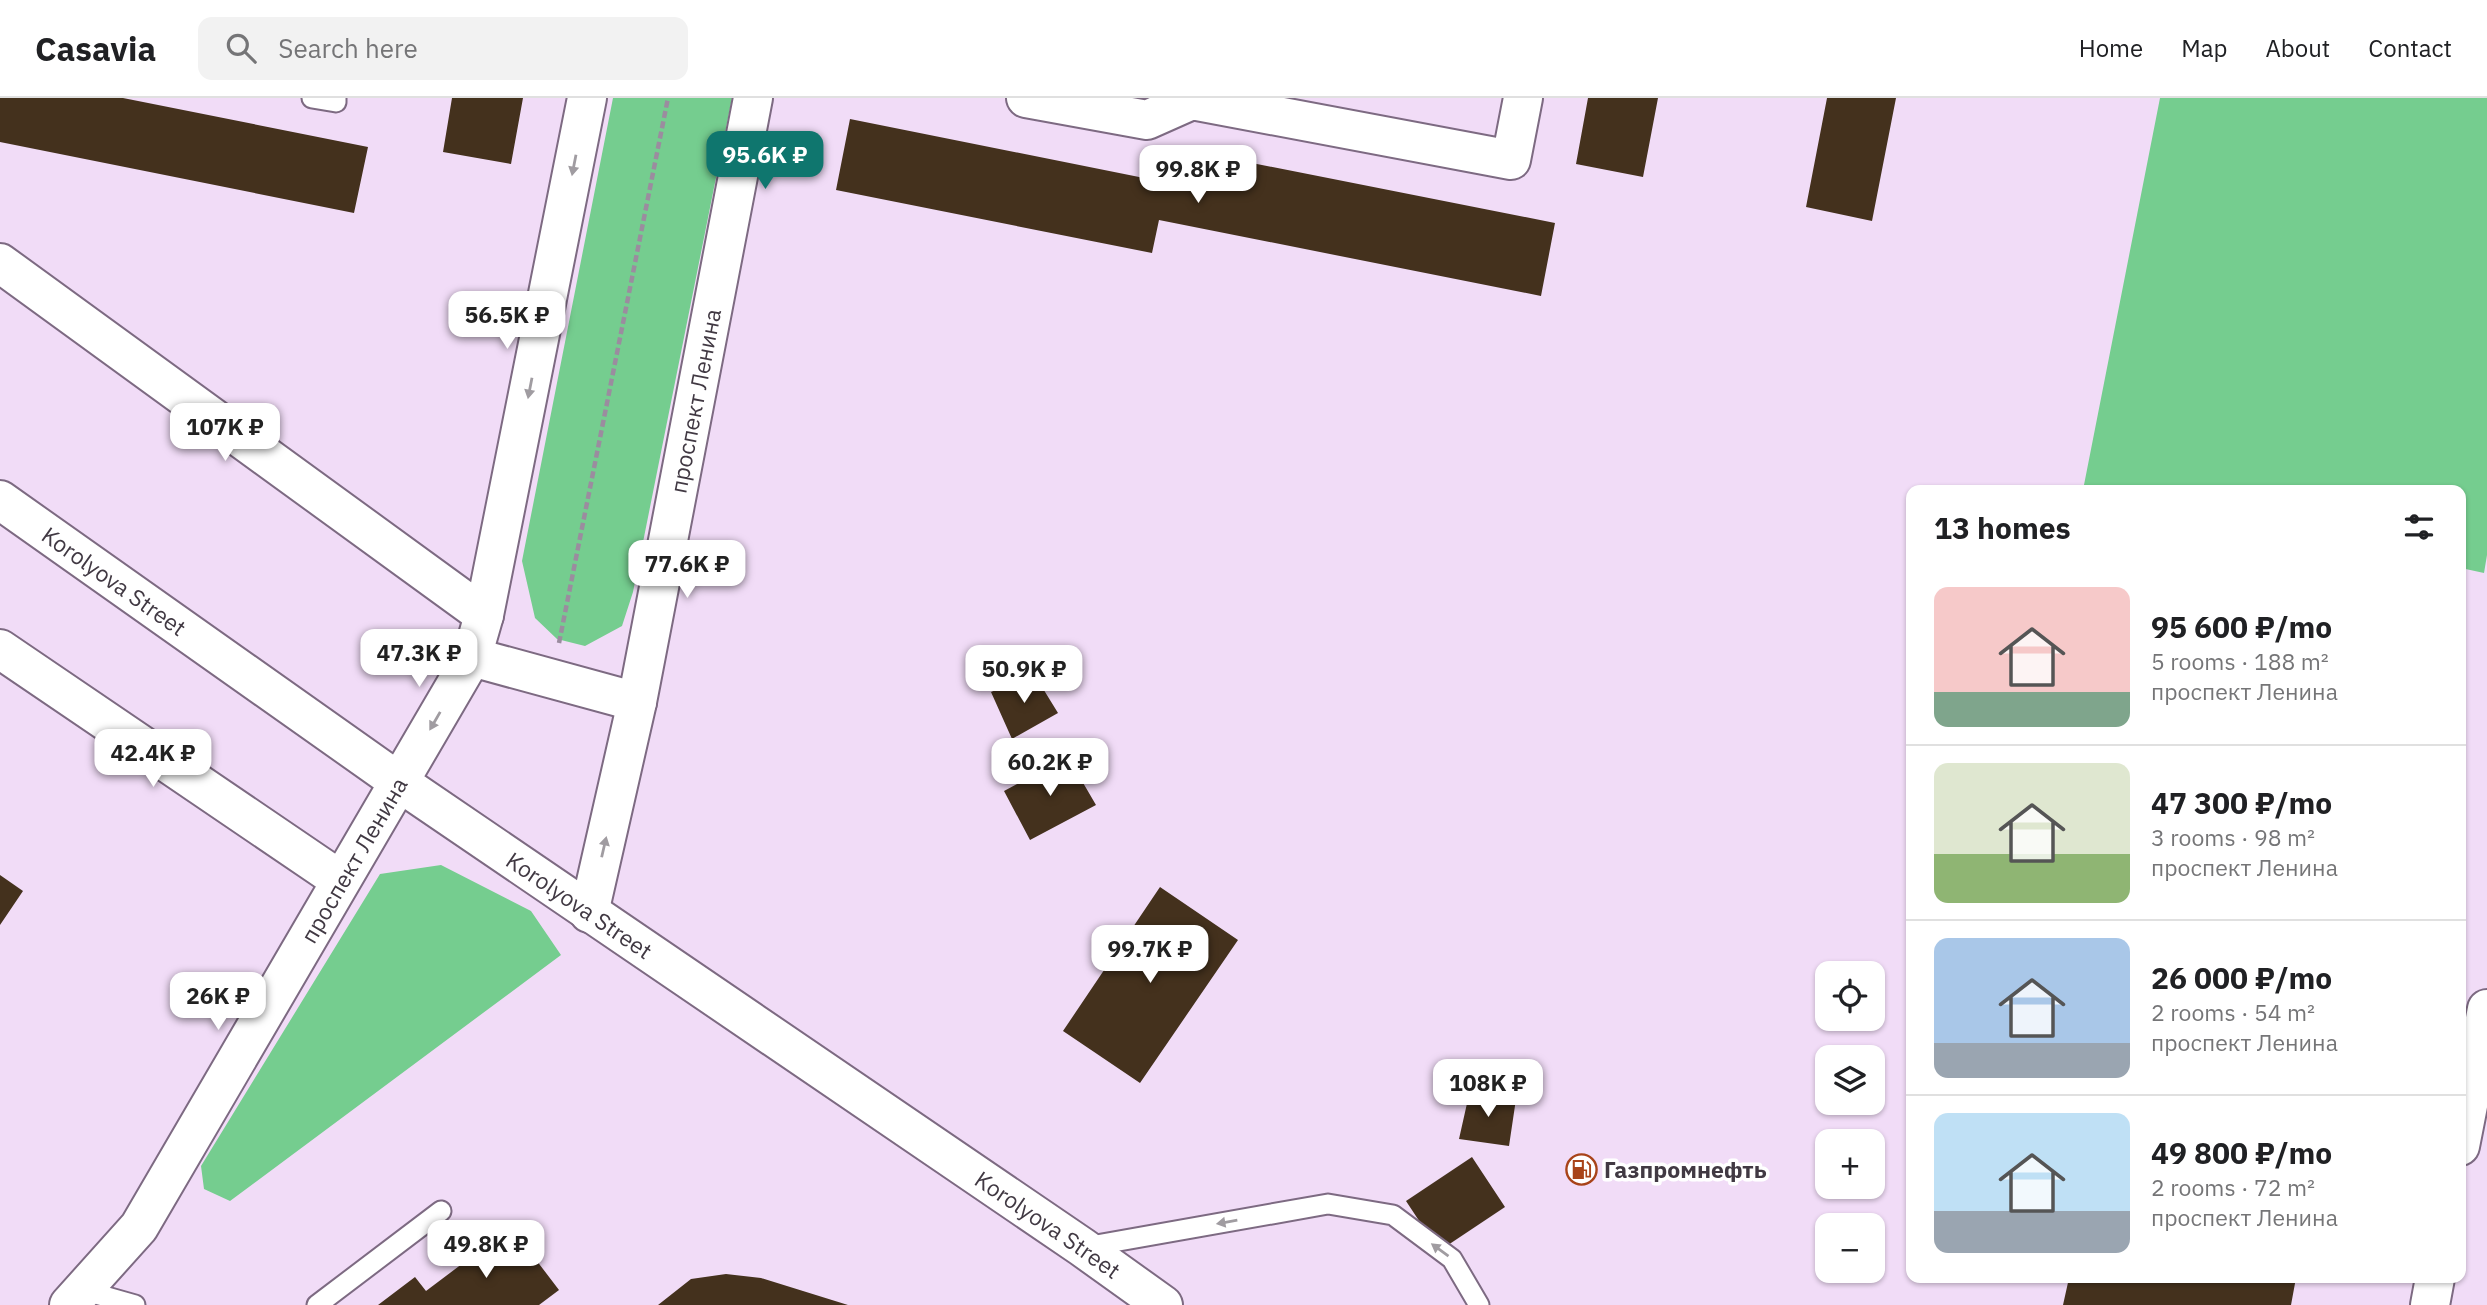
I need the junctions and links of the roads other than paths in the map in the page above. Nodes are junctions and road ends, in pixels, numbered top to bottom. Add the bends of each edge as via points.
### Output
1 (312, 98) edge
2 (336, 98) edge
3 (587, 98) edge
4 (753, 98) edge
5 (1026, 98) edge
6 (1523, 98) edge
7 (0, 263) edge
8 (0, 499) edge
9 (484, 615) junction
10 (0, 649) edge
11 (472, 657) junction
12 (637, 702) junction
13 (399, 782) junction
14 (340, 880) junction
15 (589, 913) junction
16 (2487, 1009) edge
17 (2466, 1116) edge
18 (441, 1211) dead end
19 (1082, 1247) junction
20 (2434, 1283) edge
21 (75, 1297) edge
22 (135, 1305) edge
23 (317, 1305) edge
24 (1163, 1305) edge
25 (1479, 1305) edge
26 (2430, 1305) edge

1 - 2 lane via 336,102
3 -> 9 main road, проспект Ленина
4 - 12 main road, проспект Ленина
5 - 6 main road via 1147,120 1192,100 1511,160
7 - 9 main road
8 - 13 main road, Korolyova Street
9 - 11 main road, проспект Ленина
10 - 14 main road
11 - 12 main road
11 -> 13 main road, проспект Ленина
15 -> 12 main road, проспект Ленина
13 - 14 main road, проспект Ленина
13 - 15 main road, Korolyova Street
14 - 21 main road, проспект Ленина via 139,1227
15 - 19 main road, Korolyova Street
16 - 17 main road
18 - 23 lane
19 - 24 main road, Korolyova Street
25 -> 19 lane via 1452,1259 1393,1216 1328,1204
20 - 26 main road
21 - 22 lane

